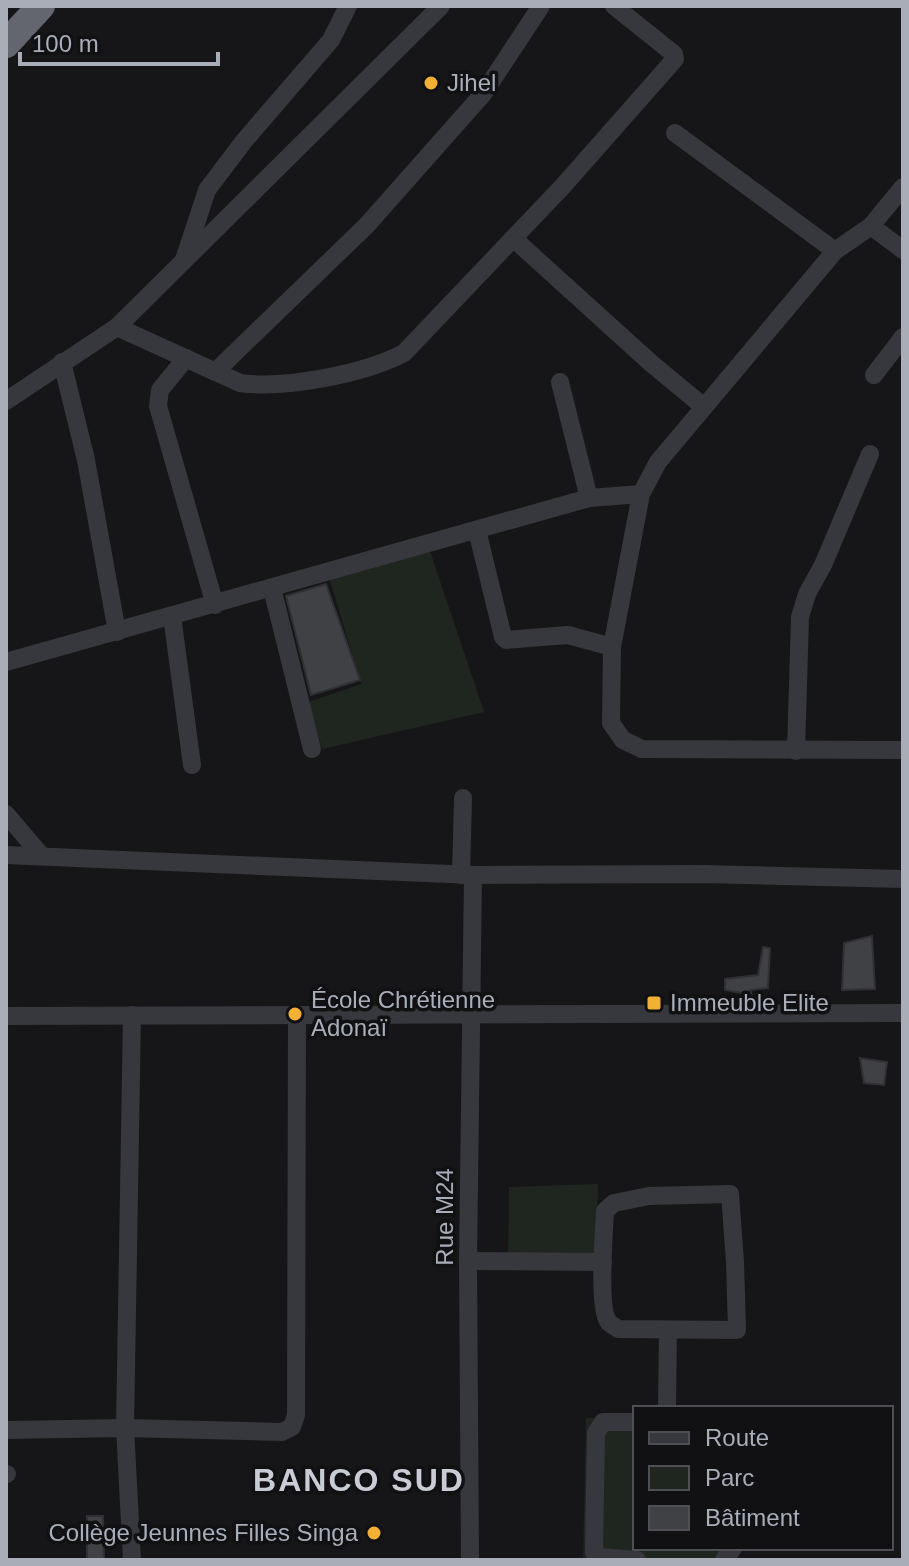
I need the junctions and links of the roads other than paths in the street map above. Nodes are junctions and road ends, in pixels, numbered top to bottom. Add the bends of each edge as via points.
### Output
1 (41, 6) edge
2 (348, 6) edge
3 (441, 6) edge
4 (541, 6) edge
5 (614, 6) edge
6 (6, 44) edge
7 (675, 133) dead end
8 (903, 187) edge
9 (871, 226) junction
10 (514, 239) junction
11 (903, 250) edge
12 (835, 251) junction
13 (183, 262) junction
14 (117, 327) junction
15 (903, 337) edge
16 (186, 358) junction
17 (62, 362) junction
18 (215, 372) junction
19 (874, 375) dead end
20 (560, 382) dead end
21 (6, 401) edge
22 (704, 407) junction
23 (870, 454) dead end
24 (641, 494) junction
25 (589, 498) junction
26 (477, 530) junction
27 (272, 588) junction
28 (215, 605) junction
29 (172, 616) junction
30 (117, 632) junction
31 (612, 647) junction
32 (6, 662) edge
33 (312, 749) dead end
34 (903, 750) edge
35 (796, 751) junction
36 (192, 765) dead end
37 (463, 798) dead end
38 (6, 814) edge
39 (6, 855) edge
40 (41, 855) junction
41 (467, 875) junction
42 (903, 879) edge
43 (903, 1013) edge
44 (132, 1015) junction
45 (297, 1015) junction
46 (470, 1015) junction
47 (6, 1016) edge
48 (468, 1261) junction
49 (603, 1262) junction
50 (668, 1331) junction
51 (667, 1406) edge
52 (633, 1422) edge
53 (125, 1428) junction
54 (6, 1430) edge
55 (594, 1558) edge
56 (132, 1560) edge
57 (470, 1560) edge
58 (637, 1560) edge

1 - 6 highway
2 - 13 street via 331,40 207,190
3 - 13 street
4 - 18 street via 483,94 367,225
5 - 10 street via 675,59
7 - 12 street
8 - 9 street
9 - 11 street
9 - 12 street
10 - 18 street via 404,353 387,362 308,381 259,385
10 - 22 street
12 - 22 street
13 - 14 street
14 - 16 street
14 - 17 street
15 - 19 street
16 - 18 street
16 - 28 street via 160,390 158,406
17 - 21 street
17 - 30 street
20 - 25 street
22 - 24 street via 658,462
23 - 35 street via 800,617
24 - 25 street
24 - 31 street
25 - 26 street
26 - 27 street
26 - 31 street via 506,640 568,635
27 - 28 street
27 - 33 street
28 - 29 street
29 - 30 street
29 - 36 street
30 - 32 street
31 - 35 street via 611,723 623,740 642,749
34 - 35 street
37 - 41 street, Rue M24
38 - 40 street
39 - 40 street
40 - 41 street
41 - 42 street
41 - 46 street, Rue M24
43 - 46 street
44 - 45 street
44 - 47 street
44 - 53 street
45 - 46 street
45 - 53 street via 292,1427 282,1432
46 - 48 street, Rue M24
48 - 49 street
48 - 57 street, Rue M24
49 - 50 street via 608,1322 618,1329
49 - 50 street via 605,1211 614,1203 649,1196 730,1194 737,1330
50 - 51 street
52 - 55 street via 603,1422 596,1433
53 - 54 street
53 - 56 street
55 - 58 street

